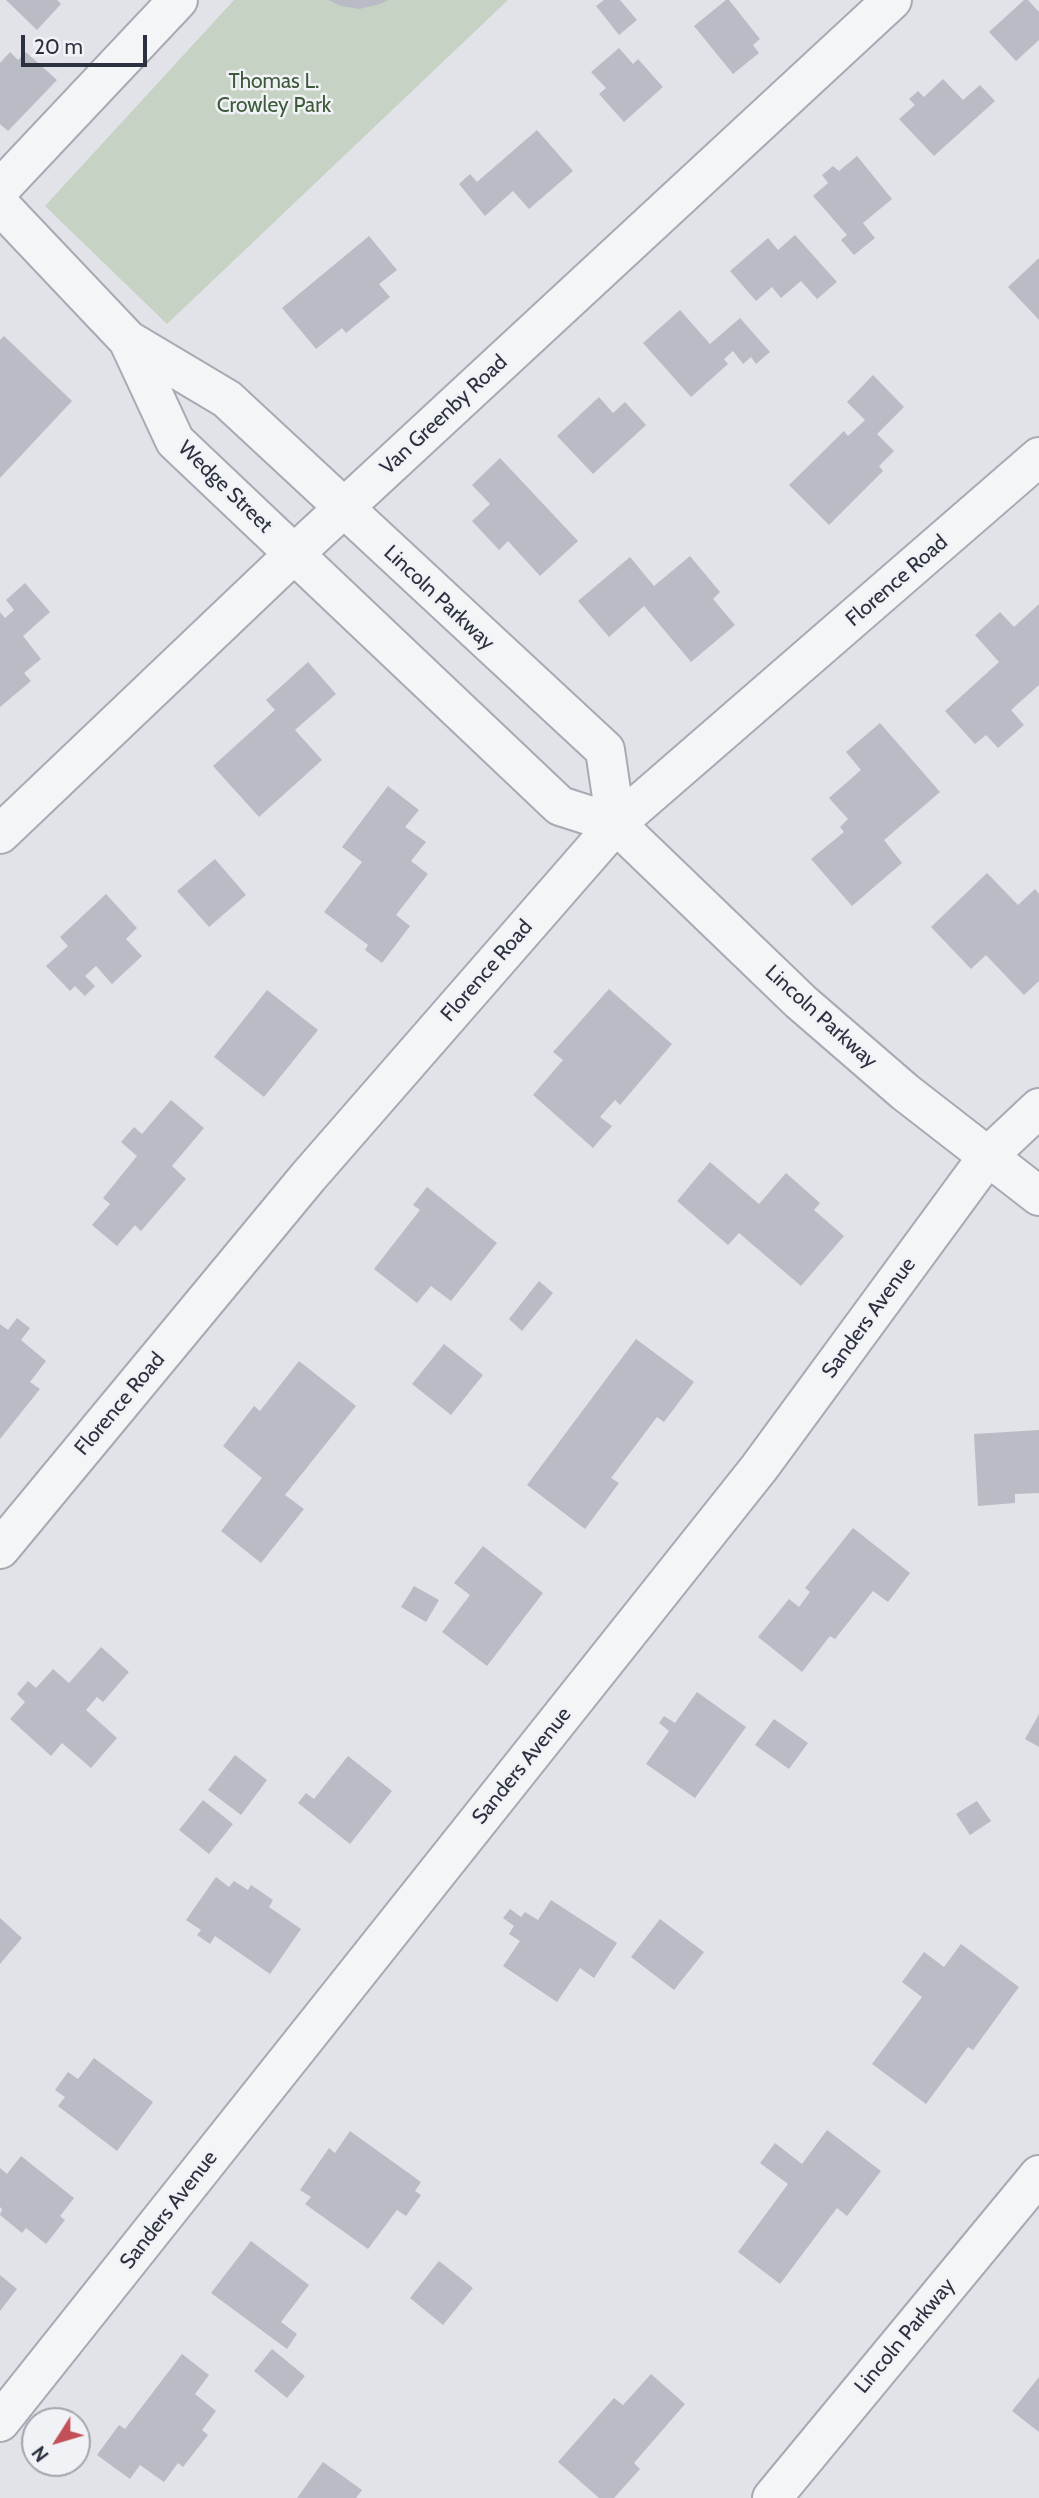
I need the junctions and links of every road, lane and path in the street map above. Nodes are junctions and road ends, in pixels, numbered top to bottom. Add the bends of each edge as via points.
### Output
1 (178, 0) edge
2 (892, 0) edge
3 (4, 213) edge
4 (128, 340) junction
5 (1039, 457) edge
6 (342, 509) junction
7 (294, 554) junction
8 (616, 824) junction
9 (0, 834) edge
10 (1039, 1108) edge
11 (988, 1156) junction
12 (1039, 1196) edge
13 (0, 1549) edge
14 (1039, 2175) edge
15 (0, 2422) edge
16 (772, 2498) edge

1 - 3 street
2 - 6 street, Van Greenby Road
3 - 4 street, Wedge Street
4 - 6 street, Wedge Street via 227,399
4 - 7 street, Wedge Street via 175,441
5 - 8 street, Florence Road
6 - 7 street, Van Greenby Road
6 - 8 street, Lincoln Parkway via 605,750
7 - 8 street, Lincoln Parkway via 560,806
7 - 9 street, Van Greenby Road
8 - 11 street, Lincoln Parkway via 801,1002
8 - 13 street, Florence Road via 308,1177
10 - 11 street, Sanders Avenue
11 - 12 street, Lincoln Parkway
11 - 15 street, Sanders Avenue via 751,1478
14 - 16 street, Lincoln Parkway

